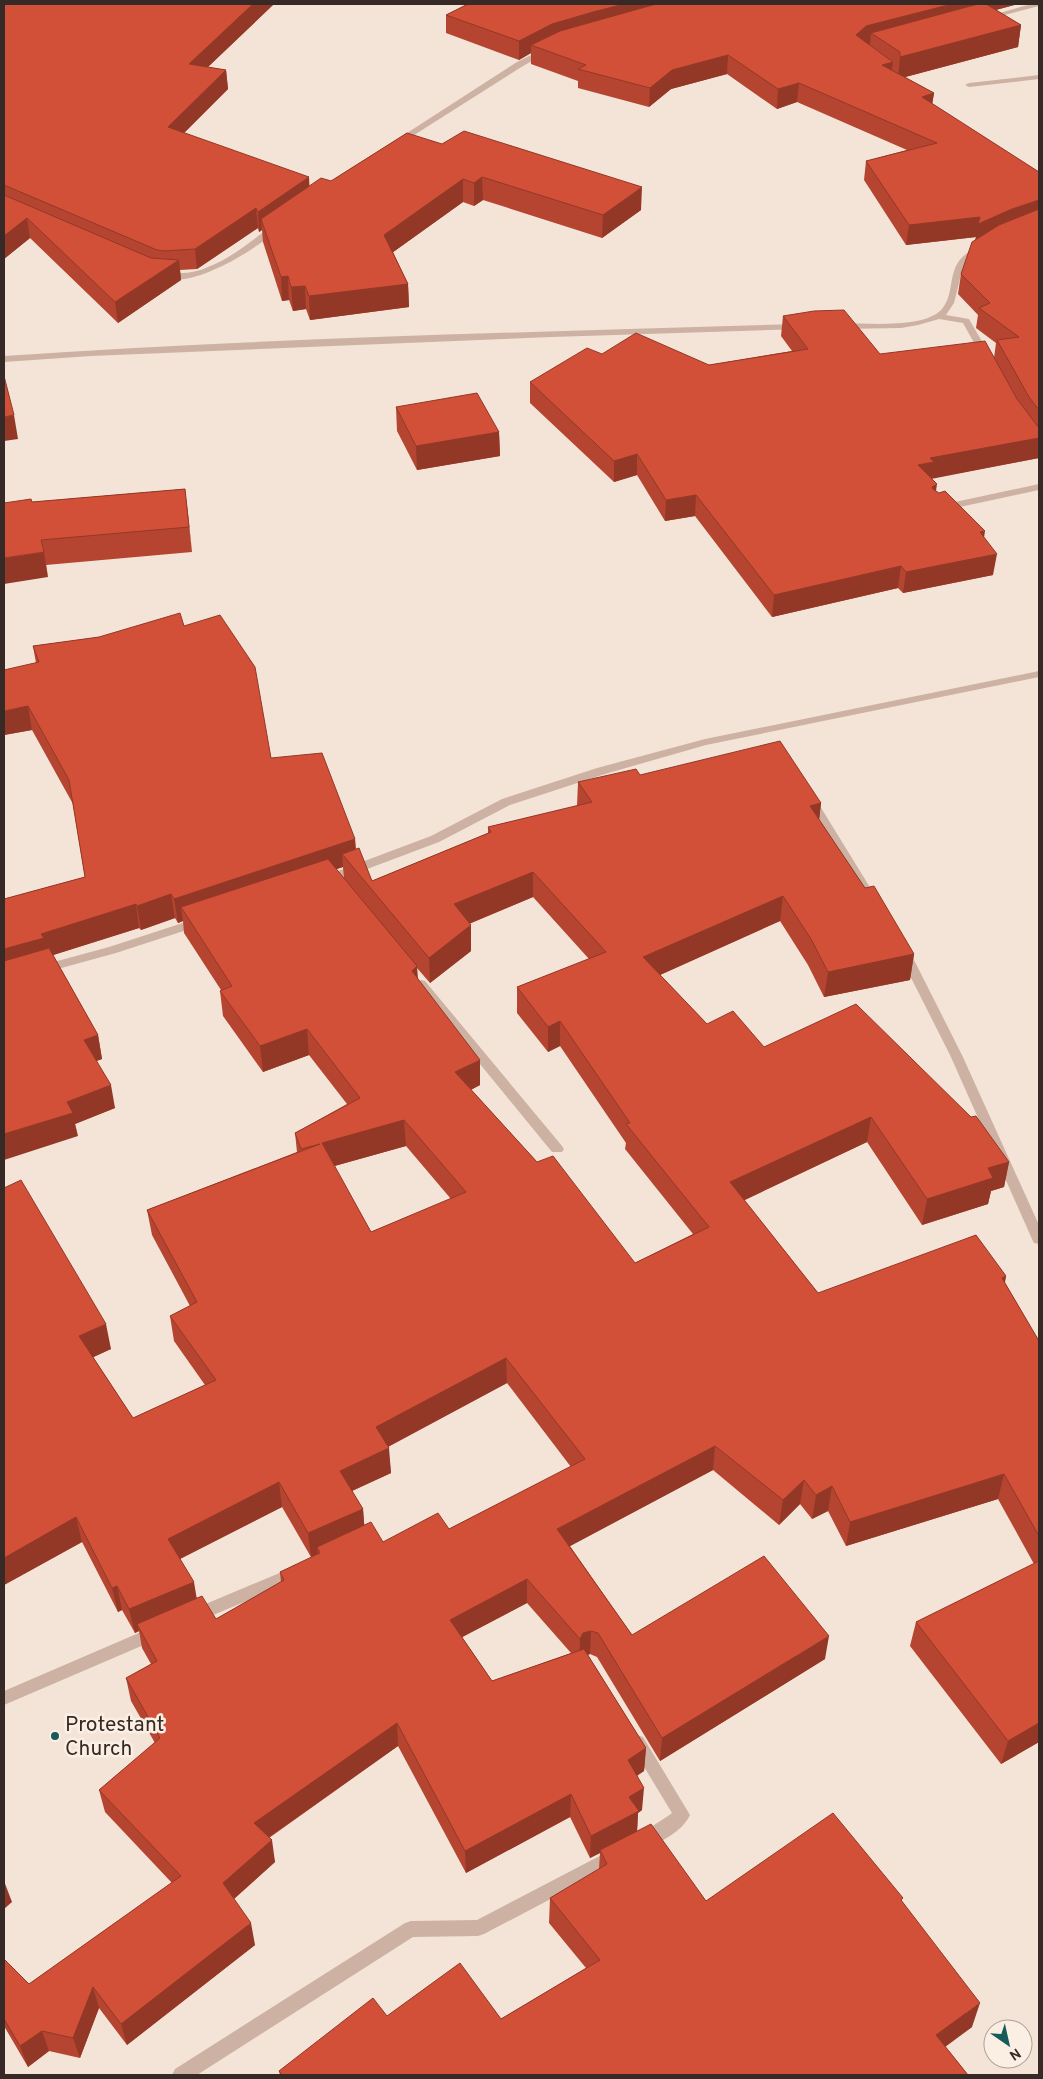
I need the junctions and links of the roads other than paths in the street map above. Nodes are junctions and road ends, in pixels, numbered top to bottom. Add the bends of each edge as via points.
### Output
1 (1039, 4) edge
2 (982, 19) edge
3 (556, 46) edge
4 (1039, 77) edge
5 (969, 84) dead end
6 (392, 145) edge
7 (281, 224) edge
8 (988, 245) edge
9 (157, 274) edge
10 (940, 316) junction
11 (825, 326) edge
12 (806, 327) edge
13 (4, 359) edge
14 (988, 362) edge
15 (1039, 487) edge
16 (936, 509) edge
17 (1039, 674) edge
18 (804, 789) edge
19 (315, 884) edge
20 (871, 899) edge
21 (213, 917) edge
22 (897, 941) edge
23 (31, 972) edge
24 (414, 976) edge
25 (557, 1149) dead end
26 (1039, 1239) edge
27 (309, 1567) edge
28 (4, 1698) edge
29 (630, 1730) edge
30 (181, 2075) edge

1 - 2 street
3 - 6 street via 520,64
4 - 5 street
7 - 9 street via 217,268 188,276
8 - 10 street via 967,257 957,268 950,305
10 - 11 street via 913,324
10 - 14 street via 966,321
12 - 13 street via 542,334
15 - 16 street
17 - 19 street via 770,734 705,742 602,770 506,802 435,839 336,881
18 - 20 street
21 - 23 street
22 - 26 street via 956,1055
24 - 25 street
27 - 28 street
29 - 30 street via 682,1815 664,1830 478,1928 411,1929

